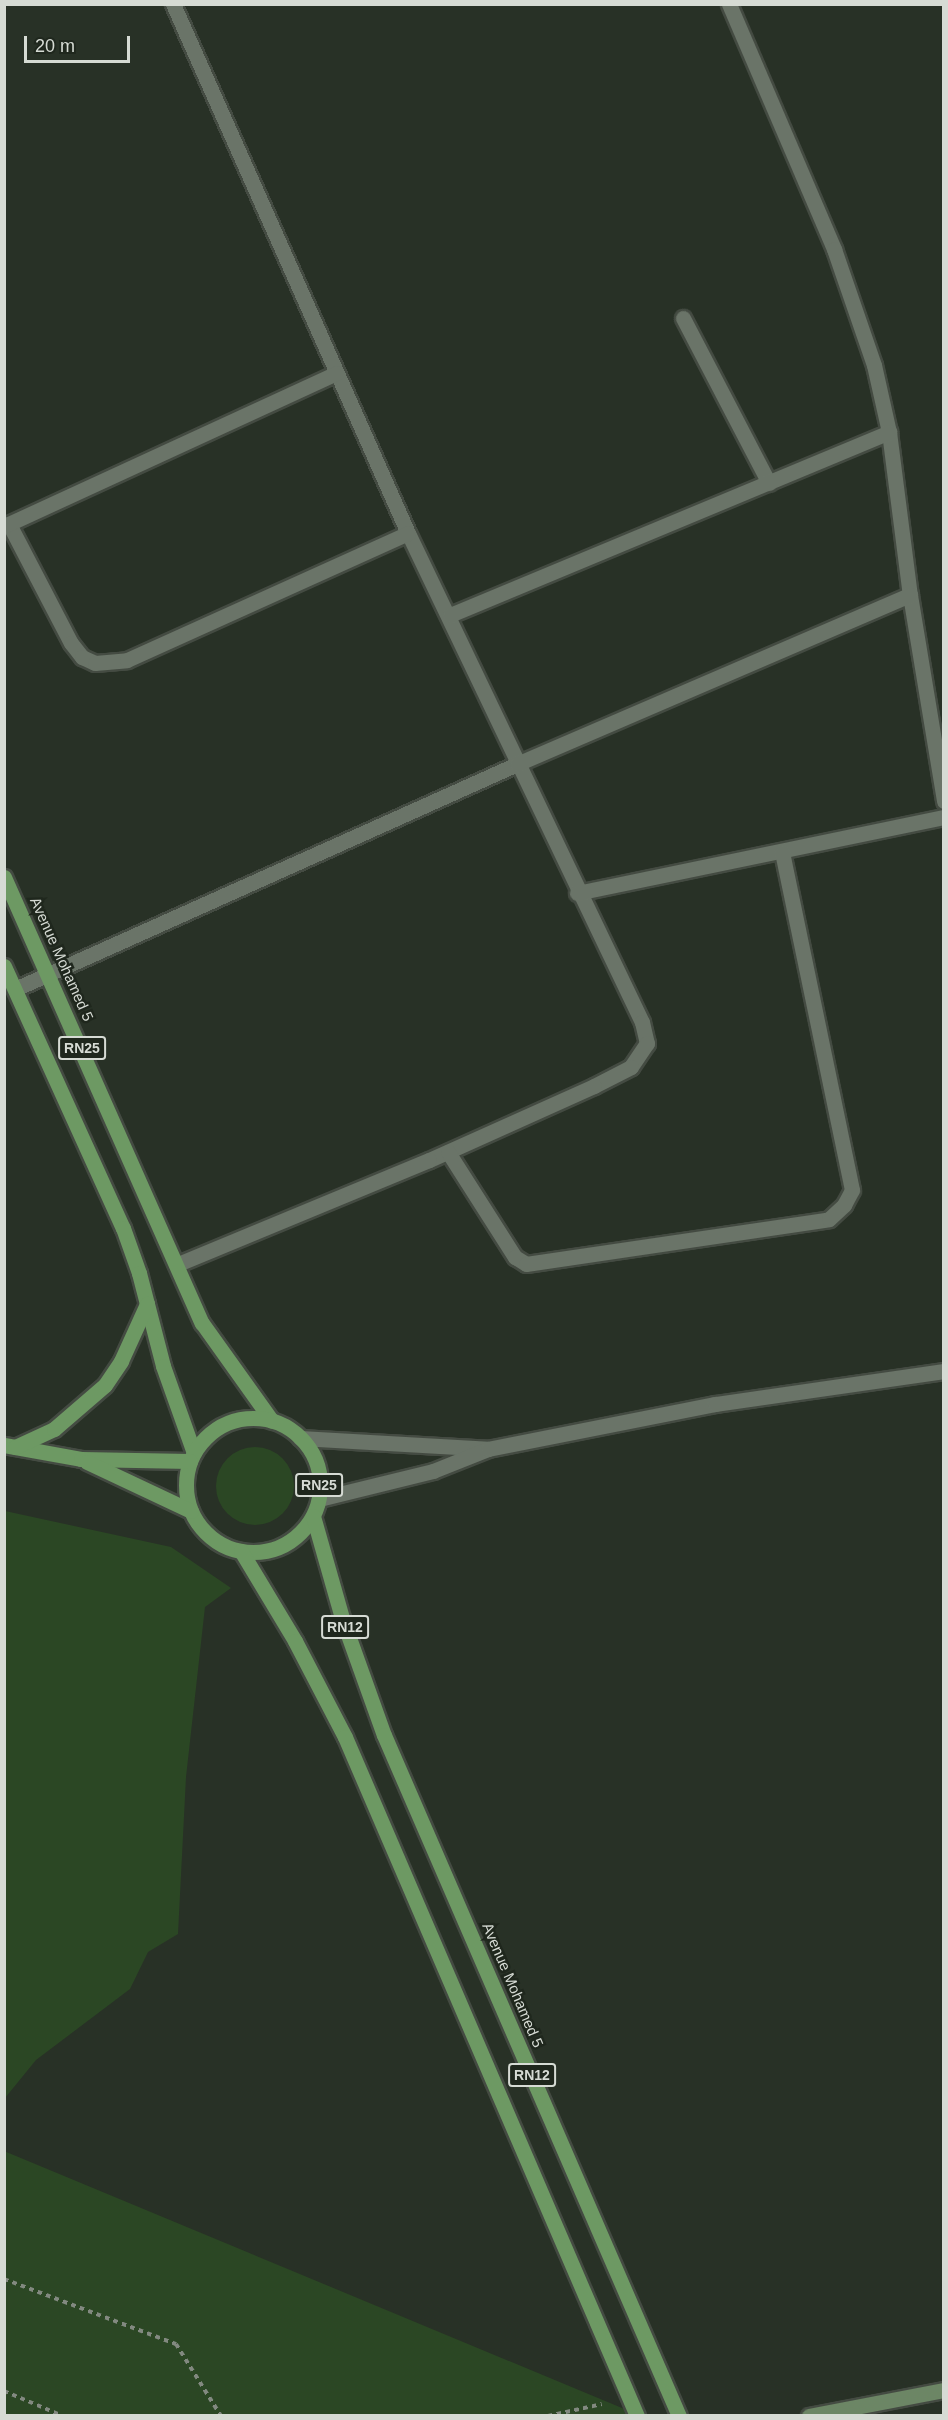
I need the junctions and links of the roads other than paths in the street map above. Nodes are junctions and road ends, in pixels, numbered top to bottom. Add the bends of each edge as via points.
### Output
1 (173, 4) edge
2 (729, 4) edge
3 (683, 318) dead end
4 (336, 373) junction
5 (889, 432) junction
6 (769, 483) junction
7 (7, 525) edge
8 (408, 533) junction
9 (910, 596) junction
10 (450, 615) junction
11 (517, 764) junction
12 (944, 801) edge
13 (944, 817) edge
14 (782, 852) junction
15 (4, 877) edge
16 (577, 893) junction
17 (4, 966) edge
18 (49, 973) junction
19 (15, 989) junction
20 (448, 1152) junction
21 (178, 1264) junction
22 (147, 1304) junction
23 (944, 1371) edge
24 (272, 1421) junction
25 (300, 1438) junction
26 (10, 1446) edge
27 (488, 1449) junction
28 (192, 1457) junction
29 (81, 1460) junction
30 (319, 1499) junction
31 (191, 1511) junction
32 (313, 1516) junction
33 (241, 1551) junction
34 (944, 2390) edge
35 (637, 2415) edge
36 (679, 2415) edge
37 (809, 2415) edge

1 - 4 street
2 - 5 street via 834,249 874,365
3 - 6 street
4 - 7 street
4 - 8 street
5 - 6 street
5 - 9 street
6 - 10 street
7 - 8 street via 71,643 82,657 95,663 127,660
8 - 10 street
9 - 11 street
9 - 12 street
10 - 11 street
11 - 16 street
11 - 18 street
13 - 14 street
14 - 16 street
14 - 20 street via 852,1190 844,1205 829,1219 526,1264 515,1257
15 - 18 main road, Avenue Mohamed 5 / RN25
16 - 20 street via 646,1033 644,1053 631,1067 594,1086
17 - 19 main road, RN25
18 - 19 street
18 - 21 main road, Avenue Mohamed 5 / RN25
19 - 22 main road, RN25 via 123,1228
20 - 21 street
21 - 24 main road, RN25 via 202,1323
22 - 26 main road via 121,1361 105,1385 54,1429
22 - 28 main road, RN25
23 - 27 street via 716,1404
24 - 25 main road, RN25
24 - 28 main road, RN25 via 250,1418 227,1423 208,1436
25 - 27 street
25 - 30 main road, RN25 via 313,1456 320,1477
26 - 29 main road, RN25
27 - 30 street via 434,1471
28 - 29 main road, RN25
28 - 31 main road, RN25 via 186,1485
29 - 31 main road, RN25
30 - 32 main road, RN25
31 - 33 main road, RN25 via 202,1529 220,1544
32 - 33 main road, RN25 via 290,1541 258,1552
32 - 36 main road, Avenue Mohamed 5 / RN12 via 342,1618 384,1735
33 - 35 main road, RN12 via 295,1641 345,1737
34 - 37 street

